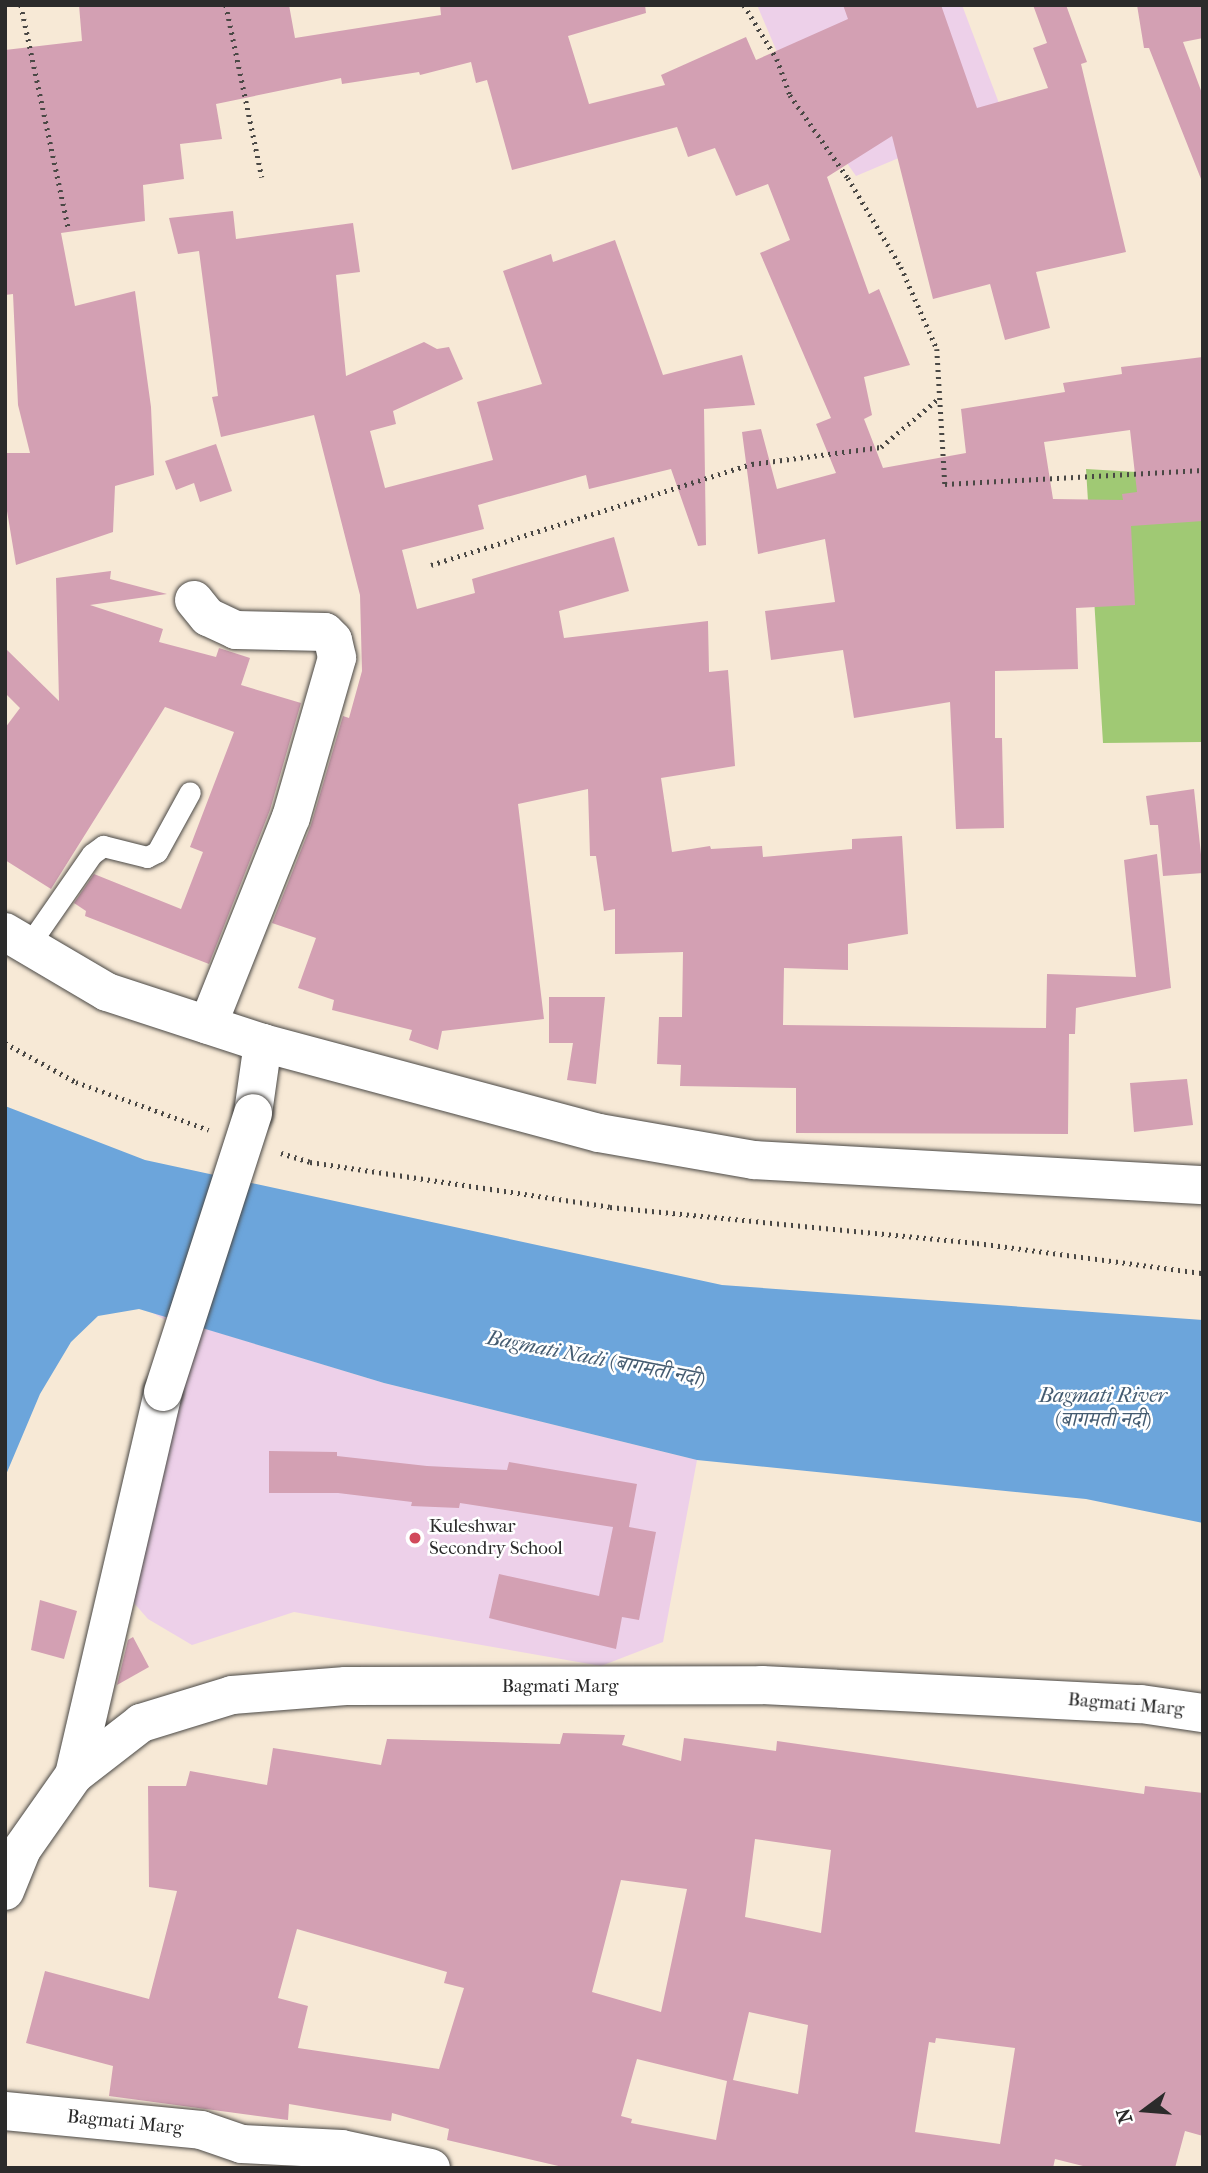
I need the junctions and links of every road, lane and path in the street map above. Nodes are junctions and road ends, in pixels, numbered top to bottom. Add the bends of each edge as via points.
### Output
1 (21, 5) edge
2 (226, 5) edge
3 (744, 5) edge
4 (262, 177) dead end
5 (69, 230) dead end
6 (938, 399) junction
7 (1203, 470) edge
8 (431, 565) dead end
9 (194, 600) dead end
10 (190, 792) dead end
11 (16, 939) edge
12 (208, 1026) junction
13 (5, 1043) edge
14 (263, 1043) junction
15 (212, 1131) dead end
16 (273, 1150) dead end
17 (1203, 1185) edge
18 (1203, 1273) edge
19 (1203, 1713) edge
20 (74, 1775) junction
21 (5, 1891) edge
22 (5, 2111) edge
23 (244, 2156) edge
24 (431, 2168) edge

1 - 5 path
2 - 4 path
3 - 6 path via 777,59 790,95 848,178 901,267 937,349
6 - 7 path via 945,484
6 - 8 path via 881,447 752,464
9 - 12 street via 208,617 236,630 325,632 333,640 337,658 291,817
10 - 11 lane via 158,852 147,857 103,846
11 - 12 street via 107,992
12 - 14 street
13 - 15 path via 76,1082
14 - 17 street via 599,1133 754,1160
14 - 20 street, bridge via 253,1113 163,1392
16 - 18 path via 310,1162 596,1205 977,1243
19 - 20 street, Bagmati Marg via 1141,1704 762,1685 346,1686 232,1695 141,1723
20 - 21 street, Bagmati Marg via 22,1849
22 - 23 street, Bagmati Marg via 201,2130
23 - 24 street, Bagmati Marg via 342,2149

